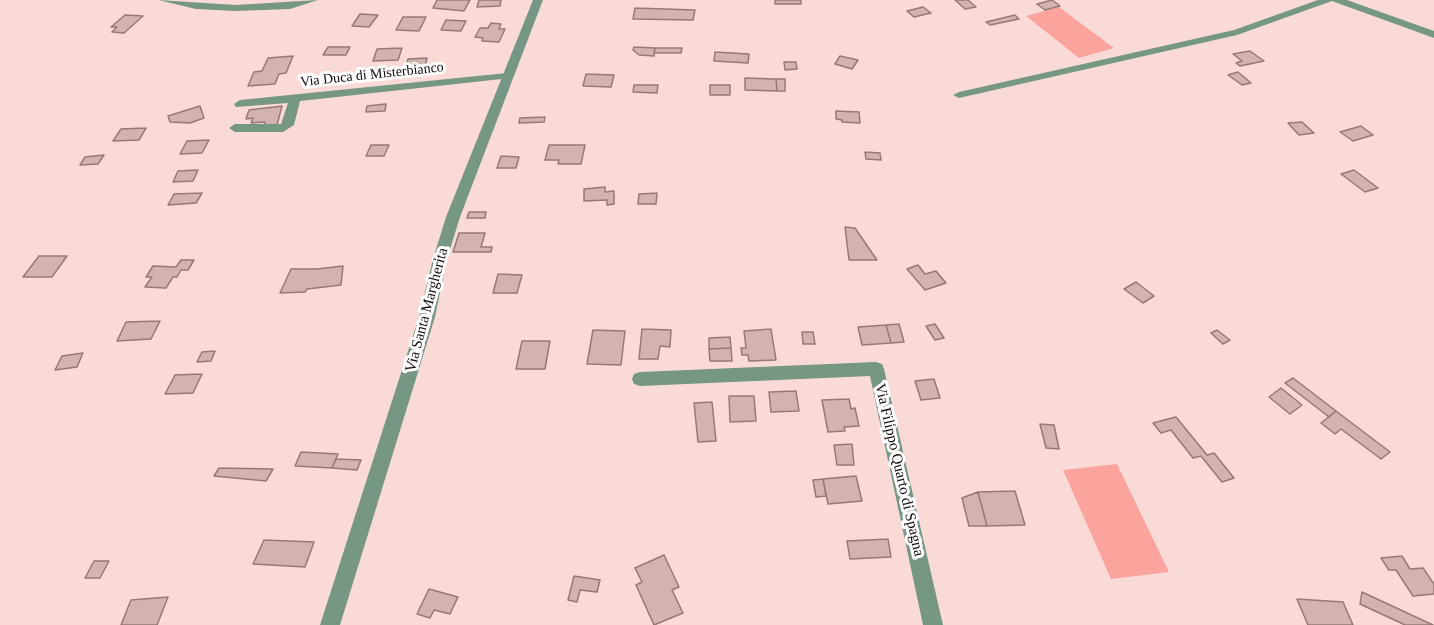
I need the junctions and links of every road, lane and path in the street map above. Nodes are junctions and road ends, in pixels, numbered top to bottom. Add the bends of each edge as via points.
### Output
1 (163, 0) edge
2 (313, 0) edge
3 (538, 0) edge
4 (1328, 0) edge
5 (1337, 0) edge
6 (1434, 35) edge
7 (507, 76) junction
8 (958, 95) dead end
9 (296, 98) junction
10 (240, 104) dead end
11 (235, 128) dead end
12 (640, 379) dead end
13 (330, 625) edge
14 (933, 625) edge

1 - 2 street via 236,8 290,6
3 - 7 street, Via Santa Margherita
4 - 8 street via 1237,32
5 - 6 street
7 - 9 street, Via Duca di Misterbianco
7 - 13 street, Via Santa Margherita via 453,217 427,316
9 - 10 street, Via Duca di Misterbianco
9 - 11 street via 288,125 283,128
12 - 14 street, Via Filippo Quarto di Spagna via 876,369

